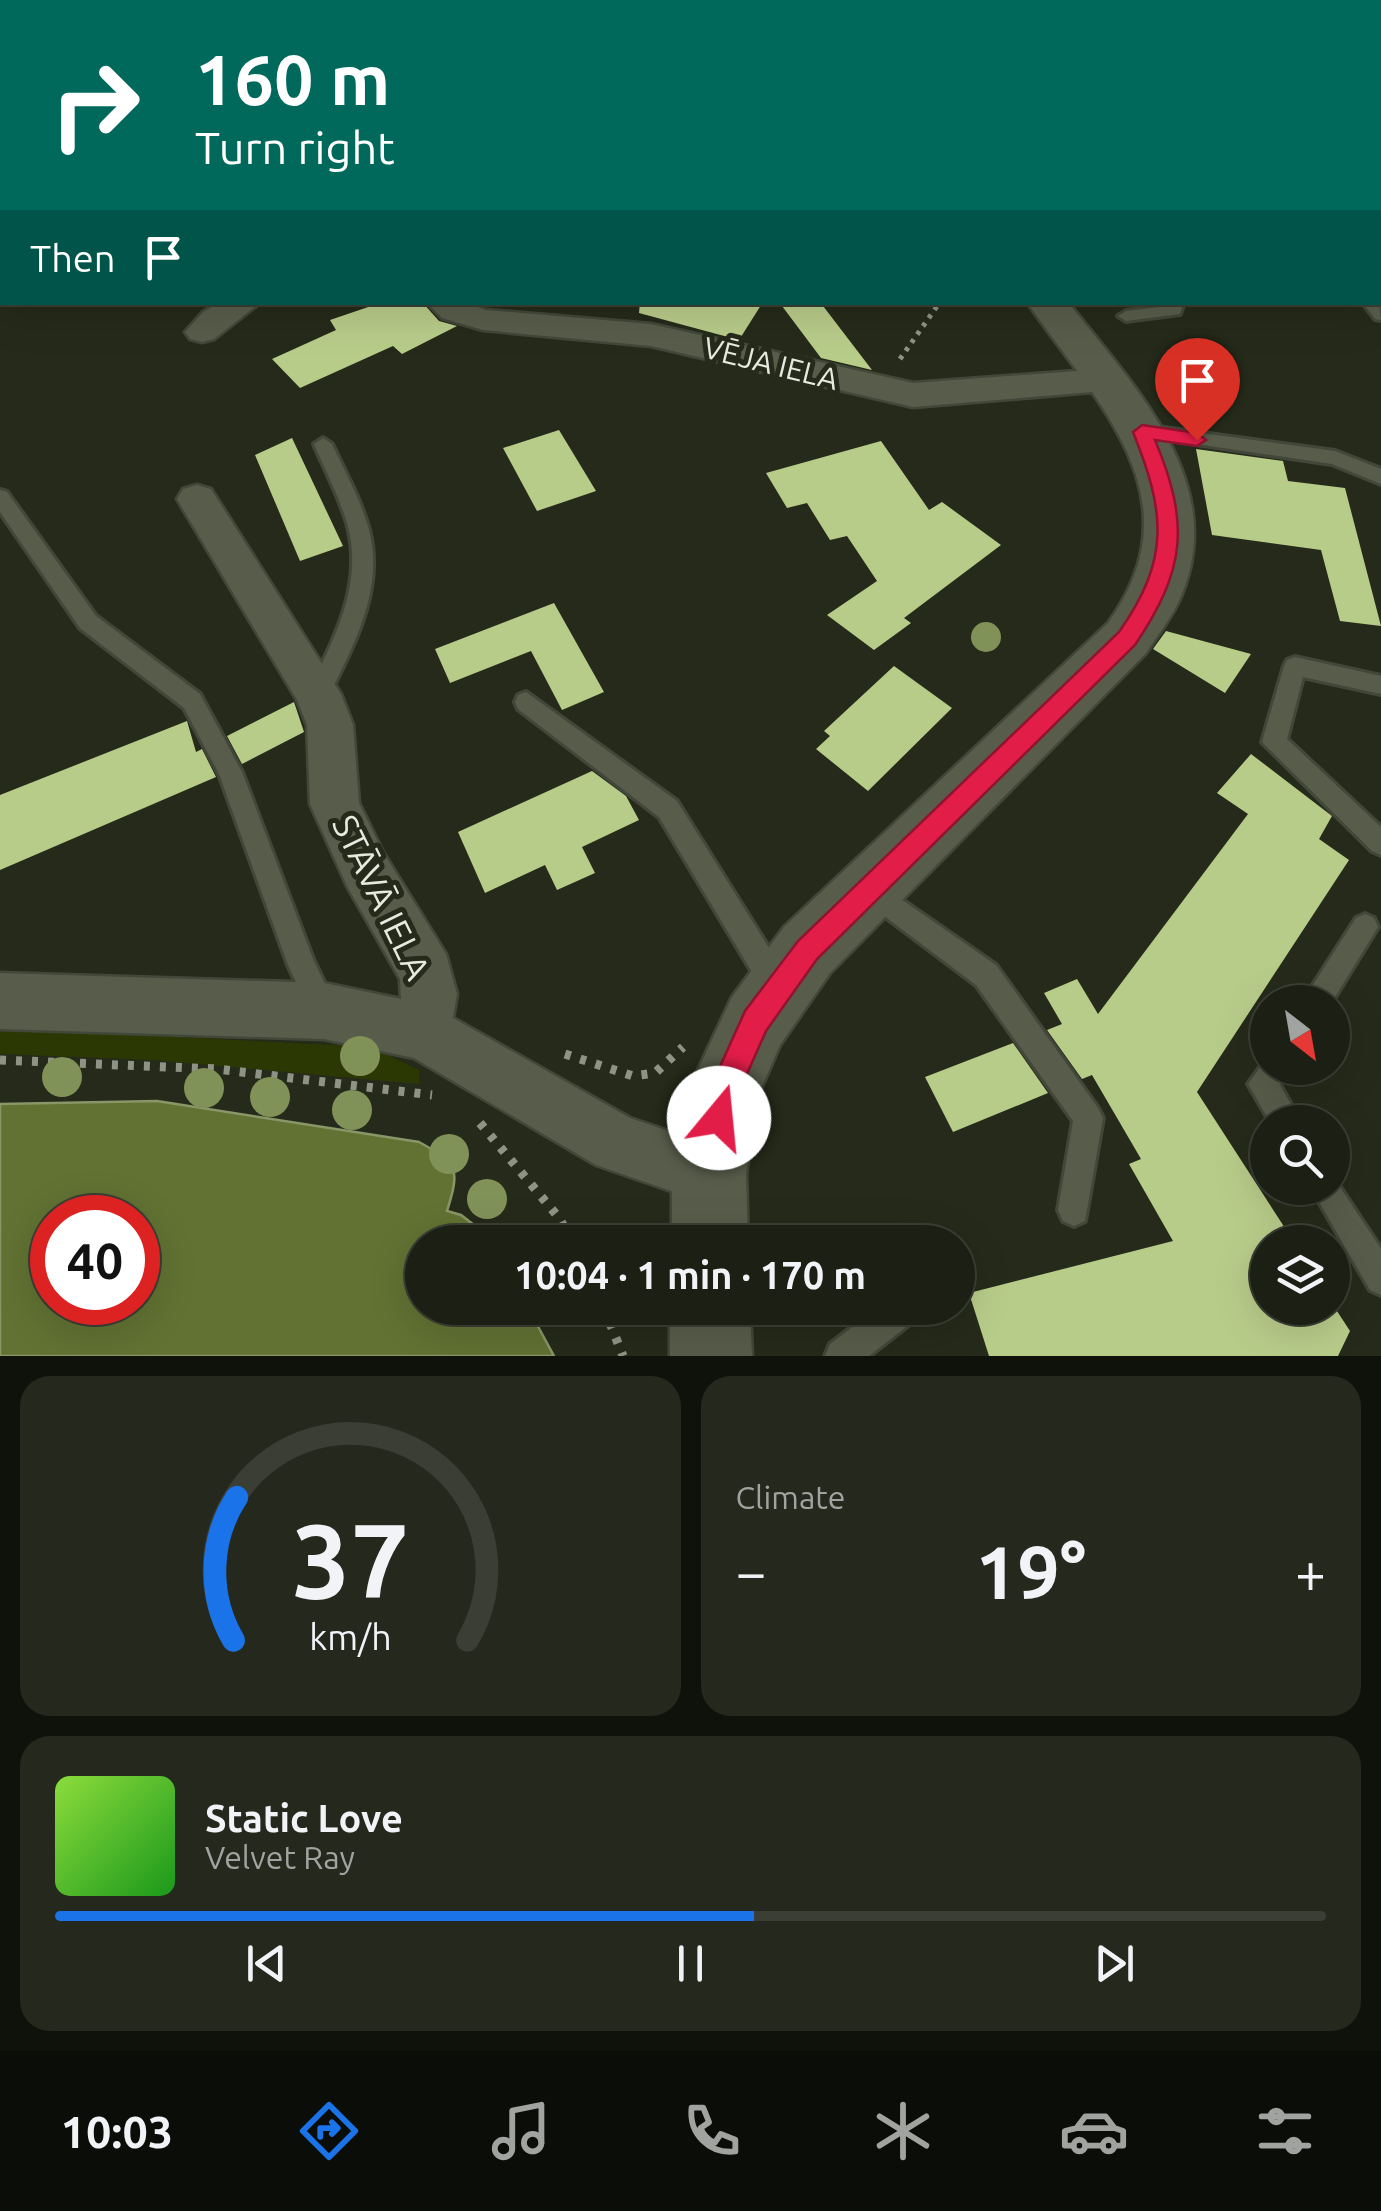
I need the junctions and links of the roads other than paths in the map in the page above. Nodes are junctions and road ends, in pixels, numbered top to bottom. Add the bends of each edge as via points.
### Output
1 (240, 305) edge
2 (446, 305) edge
3 (1049, 305) edge
4 (1175, 305) edge
5 (1126, 316) dead end
6 (646, 319) edge
7 (202, 332) dead end
8 (1104, 380) junction
9 (1142, 432) junction
10 (323, 444) dead end
11 (1381, 477) edge
12 (0, 497) edge
13 (197, 499) dead end
14 (1381, 685) edge
15 (318, 694) junction
16 (526, 702) dead end
17 (1381, 844) edge
18 (869, 889) junction
19 (1366, 926) dead end
20 (1327, 985) edge
21 (779, 989) junction
22 (0, 1002) edge
23 (324, 1012) junction
24 (423, 1032) junction
25 (1336, 1205) edge
26 (709, 1208) edge
27 (1074, 1210) dead end
28 (1381, 1279) edge
29 (710, 1325) edge
30 (881, 1325) edge
31 (711, 1356) edge
32 (842, 1356) edge

1 - 7 street
2 - 6 street, VĒJA IELA via 483,320
3 - 8 street
4 - 5 lane
6 - 8 street, VĒJA IELA via 913,396
8 - 9 street
9 - 11 lane via 1335,458
9 - 18 street via 1166,502 1166,544 1154,599 1127,638
10 - 15 lane via 363,554 356,605
12 - 23 lane via 88,622 192,701 230,772
13 - 15 street, STĀVĀ IELA
14 - 17 lane via 1294,666 1274,742
15 - 24 street, STĀVĀ IELA via 330,725 336,804 426,973
16 - 21 lane via 668,809
18 - 21 street via 807,950
18 - 27 lane via 986,975 1088,1118
19 - 20 lane
21 - 26 street via 756,1021 724,1091
22 - 23 street
23 - 24 street
24 - 26 street via 617,1144
25 - 28 lane
29 - 31 street
30 - 32 lane

